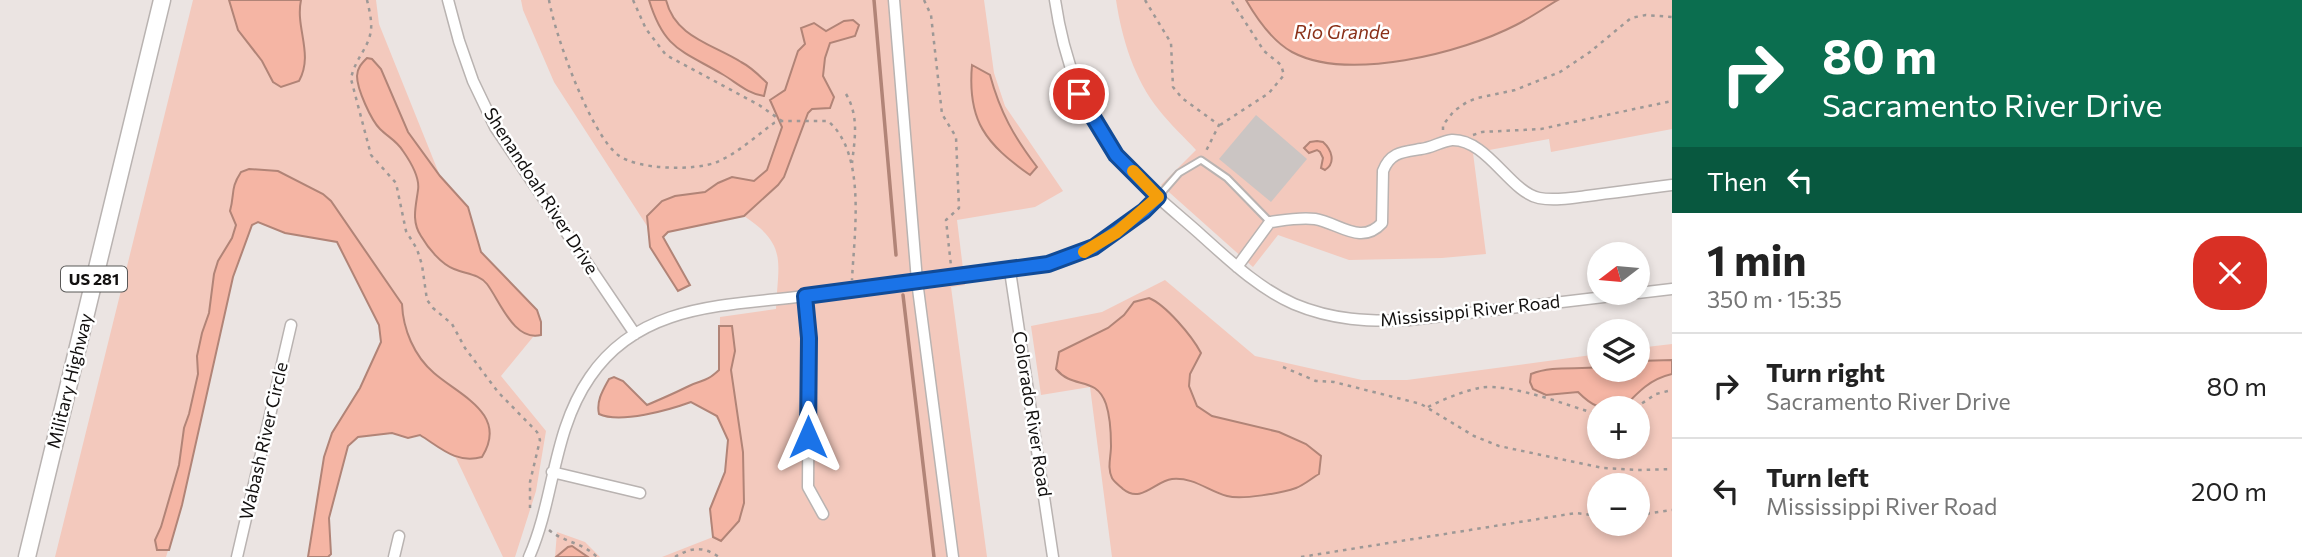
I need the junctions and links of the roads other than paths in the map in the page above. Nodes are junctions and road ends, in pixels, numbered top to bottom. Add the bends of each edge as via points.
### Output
1 (162, 0) edge
2 (448, 0) edge
3 (894, 0) edge
4 (1055, 0) edge
5 (1672, 185) edge
6 (1158, 197) junction
7 (1270, 222) junction
8 (1237, 267) junction
9 (1010, 271) junction
10 (916, 281) junction
11 (1672, 289) edge
12 (805, 296) junction
13 (291, 325) dead end
14 (635, 334) junction
15 (552, 472) junction
16 (640, 493) dead end
17 (823, 514) dead end
18 (399, 536) dead end
19 (27, 557) edge
20 (237, 557) edge
21 (394, 557) edge
22 (529, 557) edge
23 (953, 557) edge
24 (1053, 557) edge

1 - 19 main road, Military Highway / US 281
2 - 14 street, Shenandoah River Drive via 473,81 495,127
3 - 10 street
4 - 6 street, Mississippi River Road via 1079,94 1116,155
5 - 7 street via 1541,199 1484,153 1453,140 1400,152 1386,163 1381,223 1372,232 1348,231 1313,219
6 - 7 lane via 1179,173 1201,160 1227,178
6 - 8 street, Mississippi River Road
6 - 9 street via 1094,247 1048,264
7 - 8 street
8 - 11 street, Mississippi River Road via 1292,303 1343,319 1371,321
9 - 10 street
9 - 24 street, Colorado River Road
10 - 12 street
10 - 23 street
12 - 14 street via 709,306 674,315
12 - 17 street via 808,486
13 - 20 street, Wabash River Circle
14 - 15 street via 589,378 575,401
15 - 16 street
15 - 22 street
18 - 21 street

